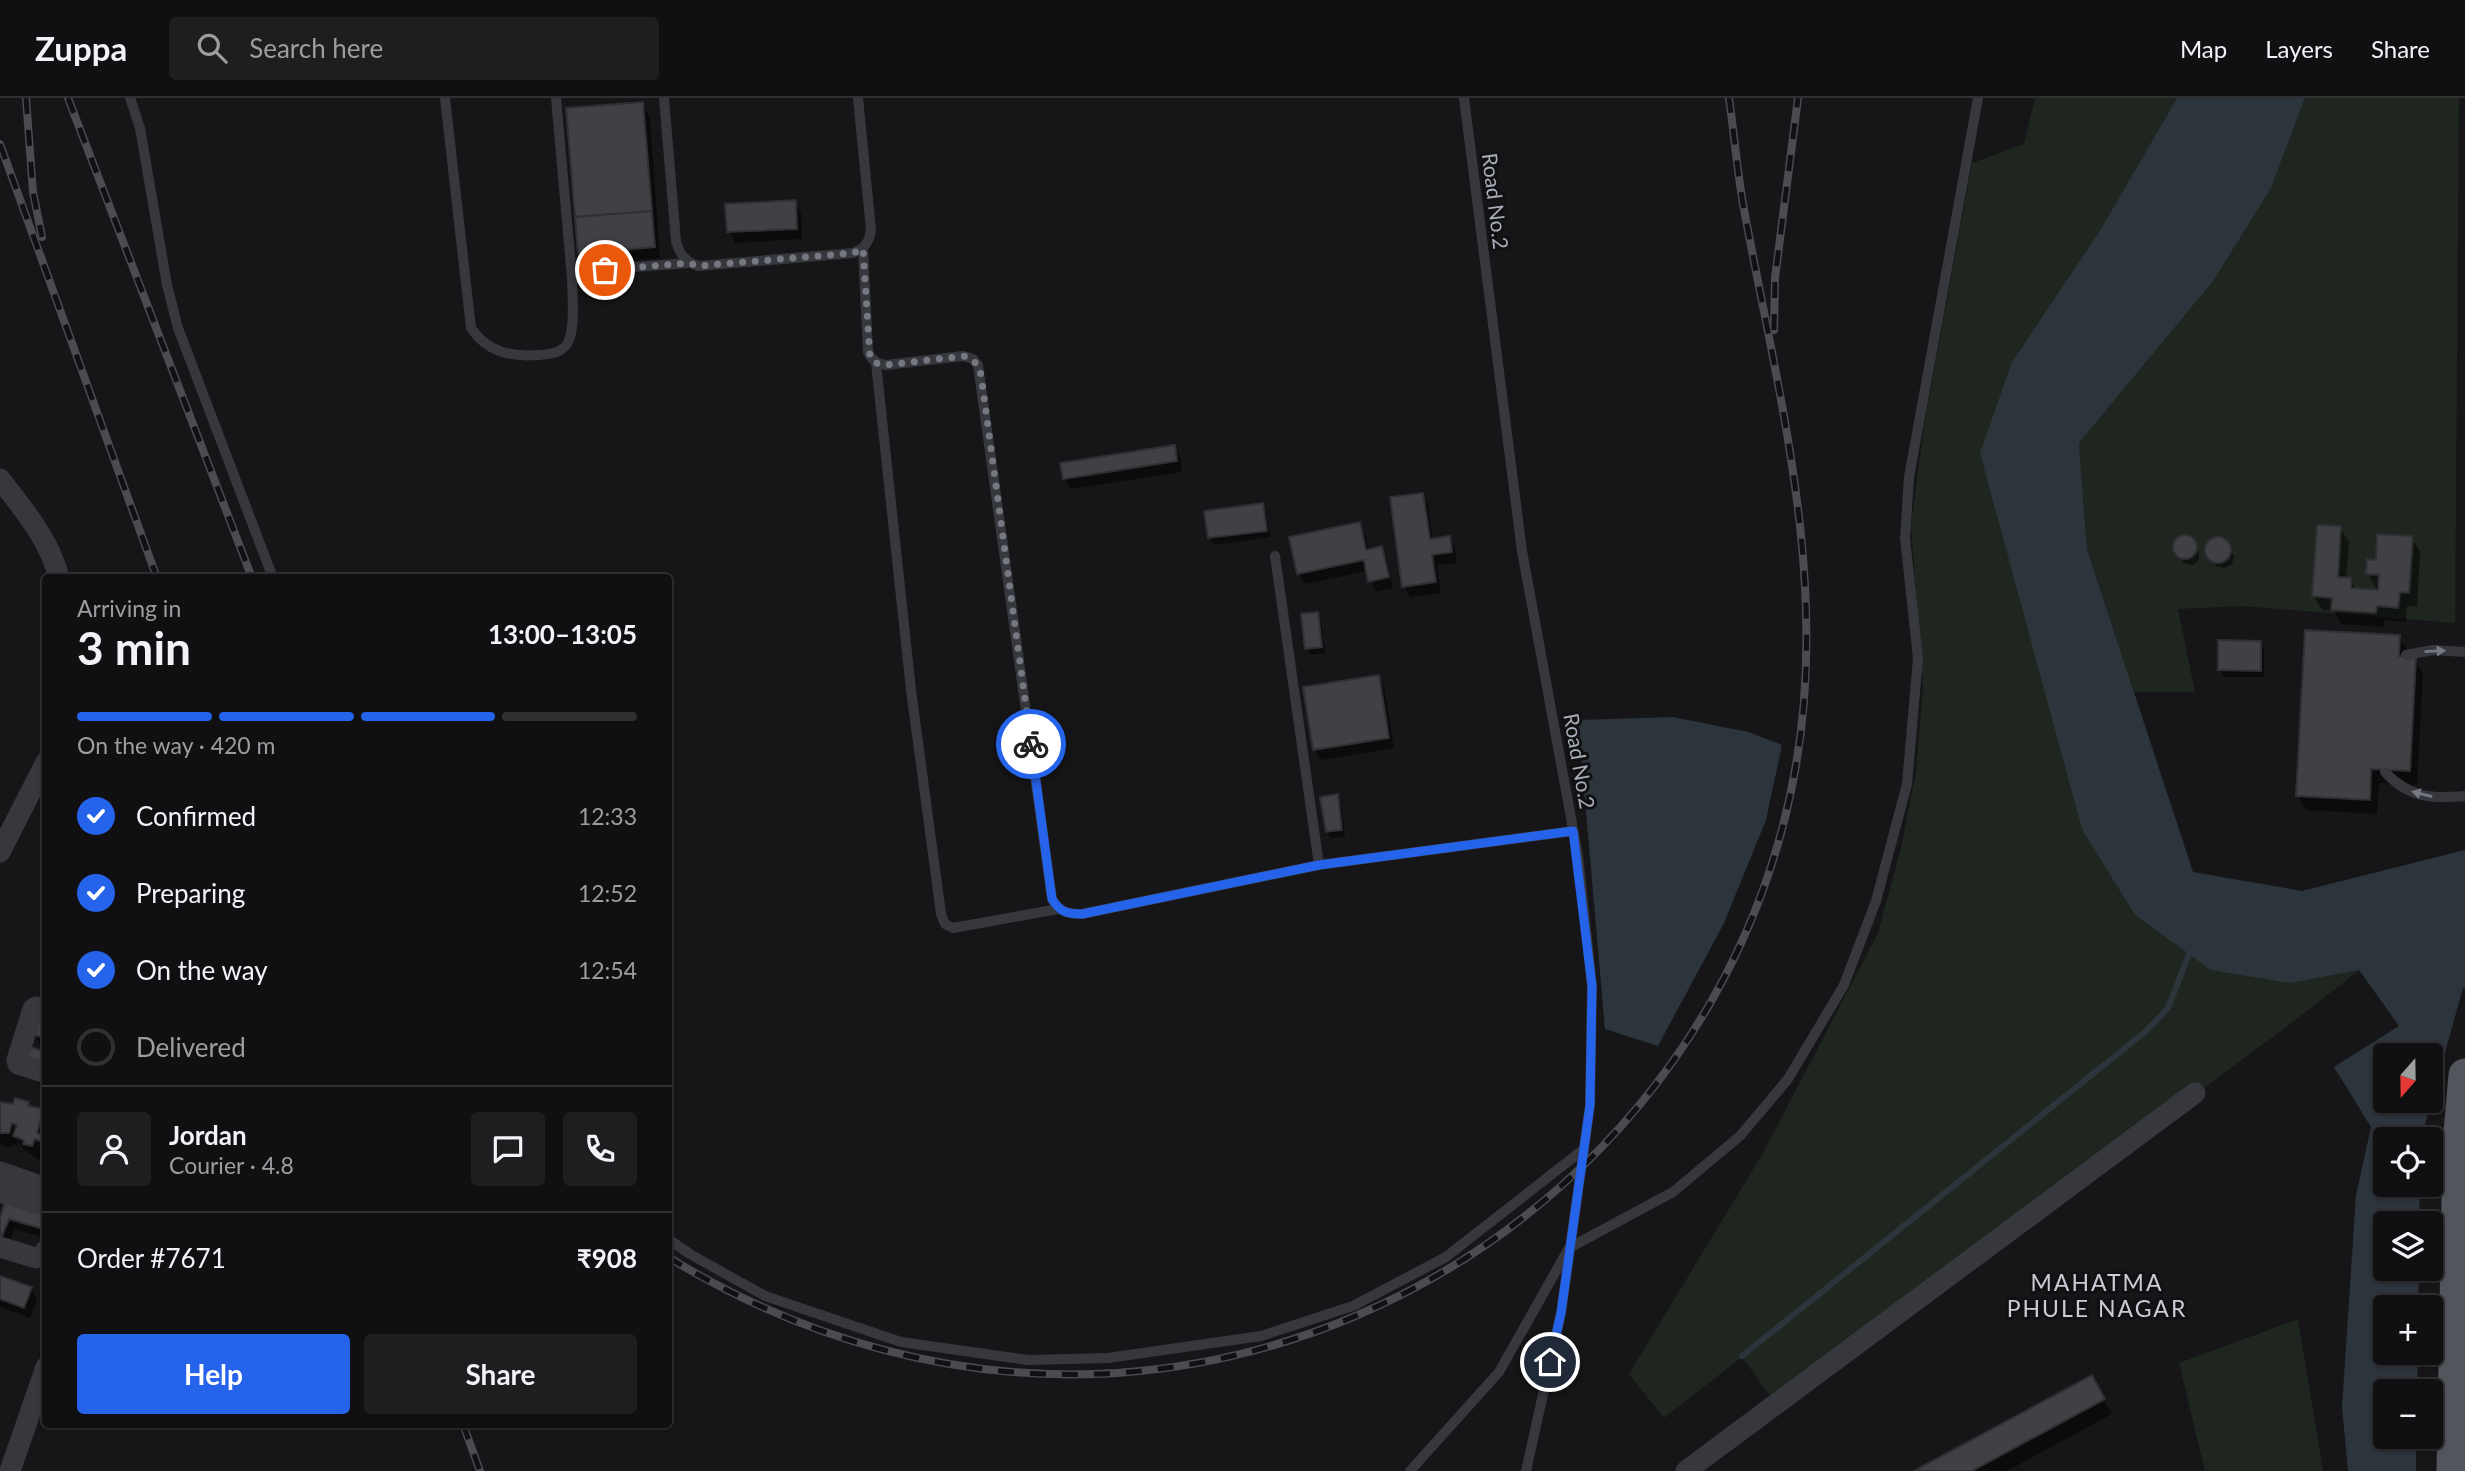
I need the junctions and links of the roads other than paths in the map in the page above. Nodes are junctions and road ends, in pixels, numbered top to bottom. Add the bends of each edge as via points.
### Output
1 (130, 98) edge
2 (444, 98) edge
3 (556, 98) edge
4 (664, 98) edge
5 (858, 98) edge
6 (1464, 98) edge
7 (1978, 98) edge
8 (863, 249) junction
9 (689, 263) junction
10 (572, 278) junction
11 (876, 363) junction
12 (0, 479) edge
13 (1275, 556) dead end
14 (58, 574) edge
15 (270, 574) edge
16 (2465, 652) edge
17 (2406, 655) dead end
18 (42, 770) edge
19 (2385, 772) dead end
20 (2465, 796) edge
21 (1573, 831) junction
22 (0, 852) edge
23 (1319, 865) junction
24 (1058, 909) junction
25 (42, 1009) edge
26 (42, 1072) edge
27 (2465, 1075) edge
28 (2194, 1093) dead end
29 (2463, 1120) edge
30 (1584, 1149) junction
31 (0, 1178) edge
32 (42, 1187) edge
33 (42, 1204) edge
34 (672, 1242) edge
35 (0, 1247) edge
36 (1569, 1248) junction
37 (42, 1256) edge
38 (42, 1384) edge
39 (10, 1471) edge
40 (1410, 1471) edge
41 (1526, 1471) edge
42 (1686, 1471) edge
43 (2454, 1471) edge

1 - 15 lane via 140,128 178,328
2 - 10 lane via 471,328 479,340 509,356 554,354 567,344 572,331
3 - 10 lane
4 - 9 lane via 676,241
5 - 8 lane via 871,230
6 - 21 lane, Road No.2 via 1522,551
7 - 36 lane via 1909,477 1905,538 1918,658 1907,784 1876,901 1844,985 1788,1079 1740,1136 1673,1192
8 - 9 lane via 711,265
8 - 11 lane via 868,352
9 - 10 lane via 581,271
11 - 24 lane via 964,356 978,365 1052,899
11 - 24 lane via 911,690 941,914 953,928
12 - 14 street via 32,520 55,559
13 - 23 lane
17 -> 16 lane via 2432,650
18 - 22 street
20 -> 19 lane via 2418,794 2399,787
21 - 23 lane
21 - 30 lane, Road No.2 via 1592,986 1590,1105
23 - 24 lane via 1082,914
25 - 26 street via 33,1009 17,1060
27 - 29 main road
28 - 42 street
29 - 43 main road
30 - 34 lane via 1446,1257 1353,1306 1261,1336 1108,1358 1028,1360 901,1342 765,1296
30 - 36 lane, Road No.2
31 - 32 street
31 - 33 street
35 - 37 street
36 - 40 lane via 1499,1372
36 - 41 lane, Road No.2 via 1561,1313
38 - 39 street

